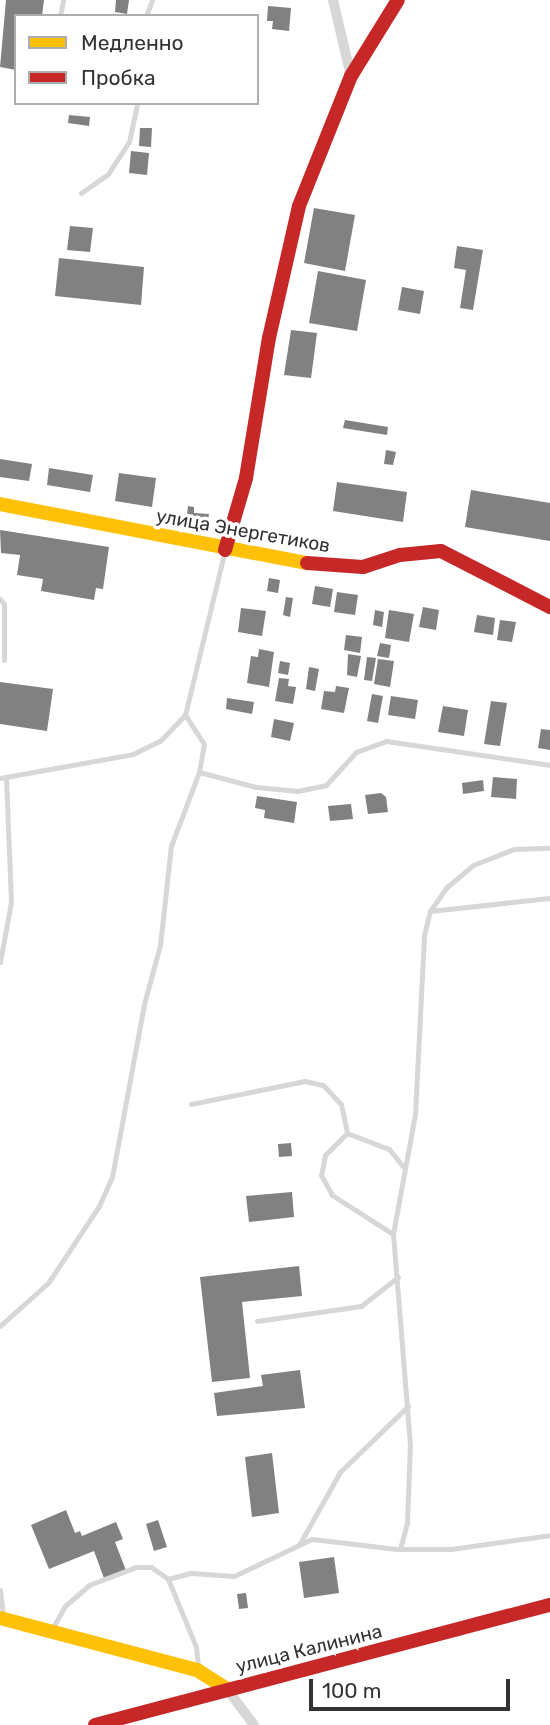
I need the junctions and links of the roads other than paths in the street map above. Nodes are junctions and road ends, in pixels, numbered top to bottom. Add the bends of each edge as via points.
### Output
1 (333, 0) edge
2 (398, 0) edge
3 (351, 76) junction
4 (137, 105) edge
5 (81, 193) dead end
6 (0, 504) edge
7 (225, 550) junction
8 (0, 599) edge
9 (550, 607) edge
10 (4, 660) dead end
11 (186, 715) junction
12 (550, 765) edge
13 (199, 772) junction
14 (3, 778) edge
15 (550, 848) edge
16 (550, 898) edge
17 (430, 911) junction
18 (0, 962) edge
19 (191, 1104) dead end
20 (347, 1133) junction
21 (403, 1166) junction
22 (393, 1234) junction
23 (398, 1277) junction
24 (257, 1321) dead end
25 (0, 1326) edge
26 (408, 1406) junction
27 (550, 1535) edge
28 (299, 1546) junction
29 (400, 1549) junction
30 (168, 1579) junction
31 (0, 1590) edge
32 (550, 1605) edge
33 (1, 1618) edge
34 (51, 1632) junction
35 (197, 1670) junction
36 (227, 1689) junction
37 (95, 1725) edge
38 (254, 1725) edge

1 - 3 street
2 - 3 street
3 - 7 street via 299,206 269,338 246,478
4 - 5 lane via 129,142 108,174
6 - 7 street, улица Энергетиков
7 - 9 street, улица Энергетиков via 320,566 363,567 400,555 441,551
7 - 11 lane
8 - 10 lane via 4,604
11 - 13 lane via 204,744
11 - 14 lane via 160,741 133,754
12 - 13 lane via 386,741 356,752 326,785 298,791 256,788
13 - 25 lane via 171,846 160,945 144,1004 112,1177 99,1206 48,1283
14 - 18 lane via 11,902
15 - 17 lane via 514,849 473,865 447,887
16 - 17 lane
17 - 21 lane via 424,935 415,1114
19 - 20 lane via 305,1081 323,1085 341,1104
20 - 21 lane via 389,1149
20 - 22 lane via 325,1155 321,1175 332,1195
21 - 22 lane
22 - 23 lane
23 - 24 lane via 361,1307
23 - 26 lane
26 - 28 lane via 340,1472
26 - 29 lane via 407,1522
27 - 29 lane via 451,1549
28 - 29 lane via 312,1539
28 - 30 lane via 234,1576 191,1573
30 - 34 lane via 143,1566 89,1585 65,1606
30 - 35 lane via 196,1647
31 - 33 lane
32 - 36 street, улица Калинина via 300,1675
33 - 34 street, улица Калинина
34 - 35 street, улица Калинина
35 - 36 street, улица Калинина
36 - 37 street
36 - 38 street

